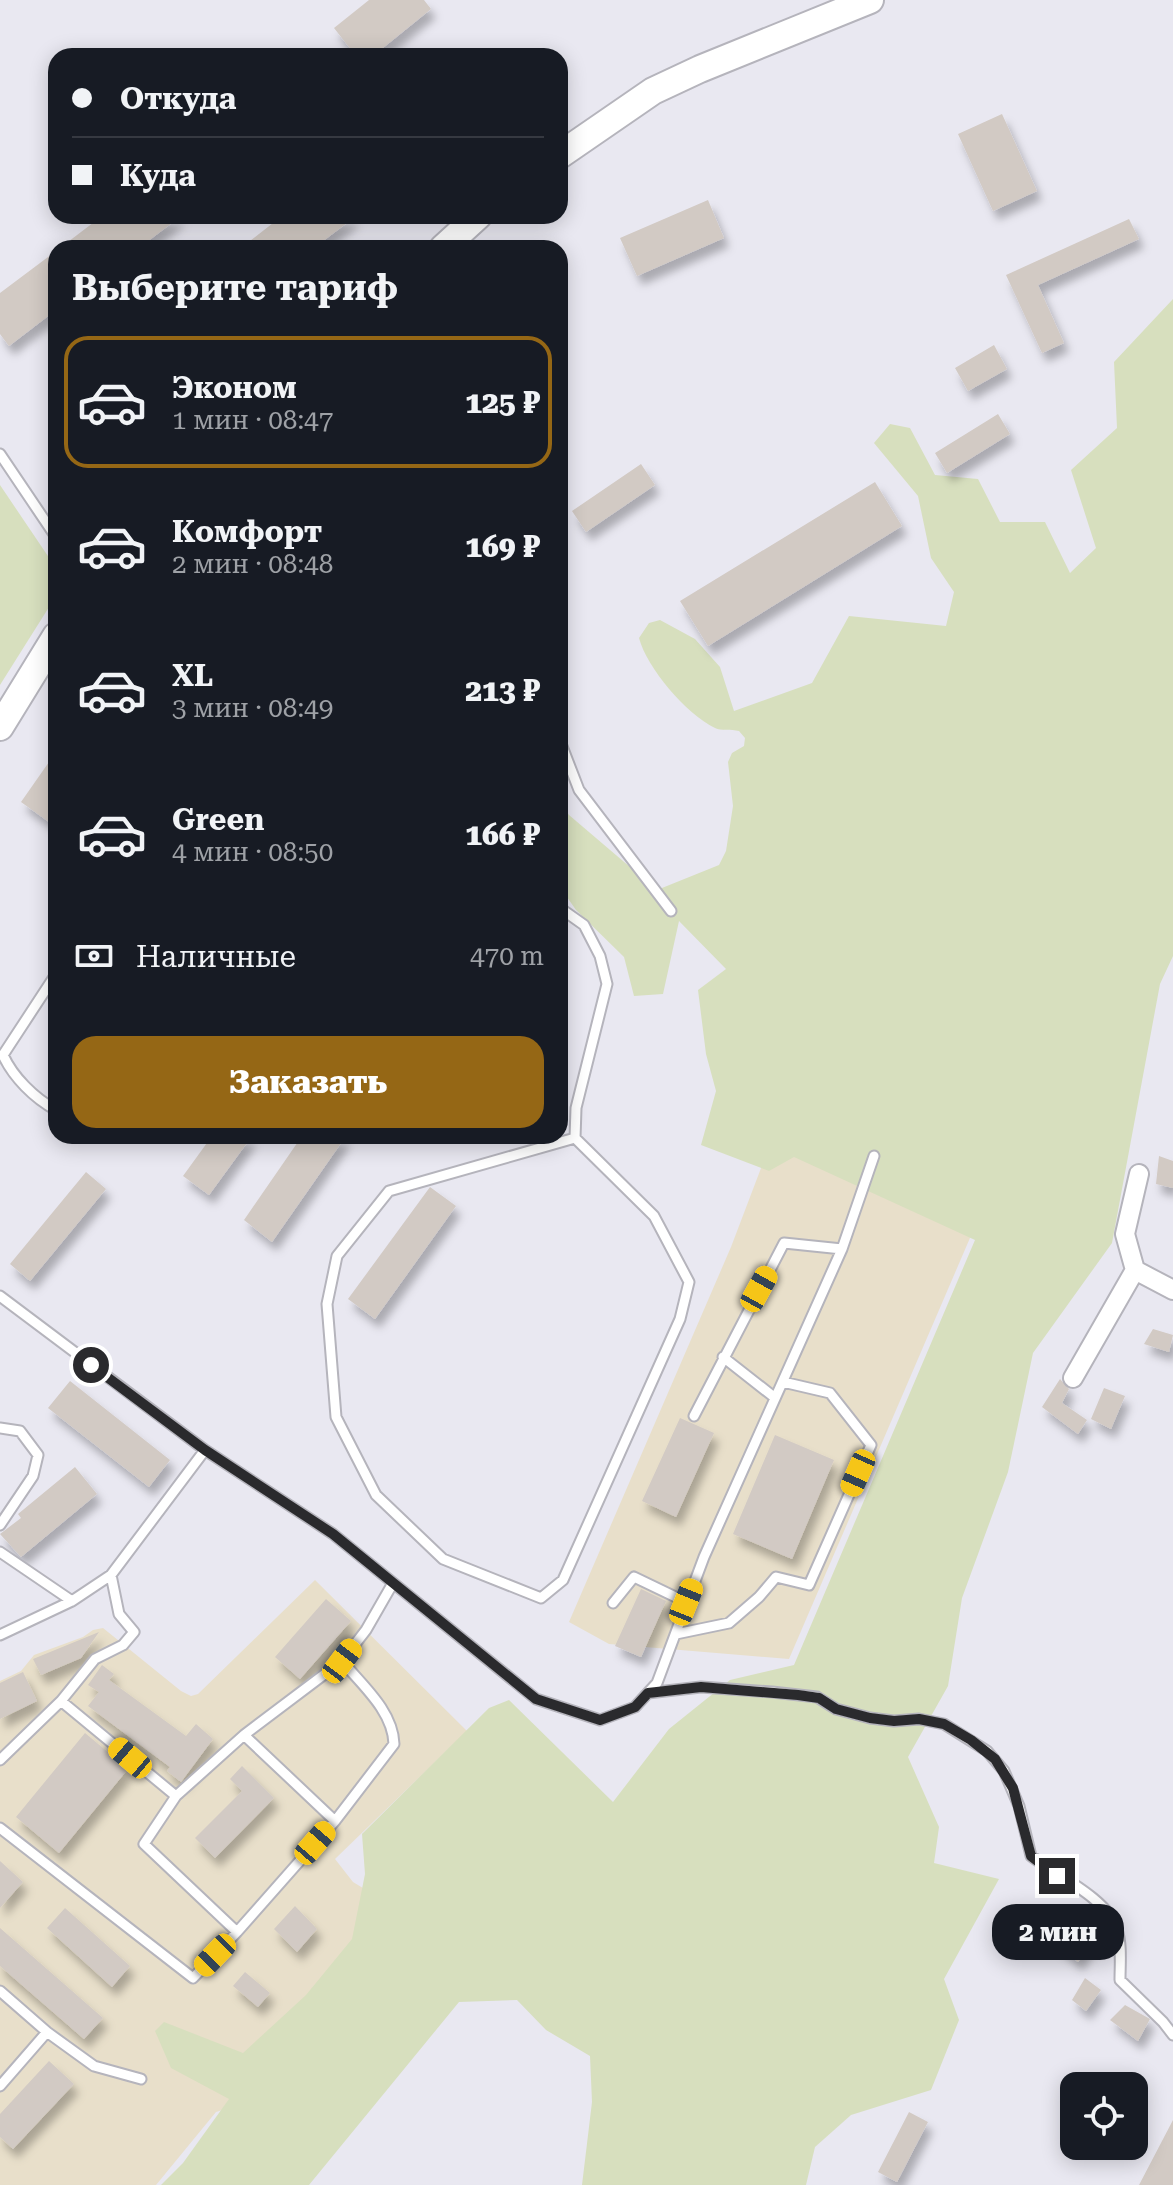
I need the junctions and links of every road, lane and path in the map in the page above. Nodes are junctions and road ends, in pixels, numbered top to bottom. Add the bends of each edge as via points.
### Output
1 (870, 0) edge
2 (568, 149) edge
3 (469, 224) edge
4 (452, 240) edge
5 (0, 454) edge
6 (48, 525) edge
7 (48, 649) edge
8 (0, 727) edge
9 (568, 762) edge
10 (671, 911) dead end
11 (568, 914) edge
12 (48, 986) edge
13 (48, 1105) edge
14 (575, 1138) junction
15 (568, 1140) edge
16 (554, 1144) edge
17 (874, 1156) dead end
18 (1139, 1174) dead end
19 (842, 1249) junction
20 (1135, 1270) junction
21 (1173, 1290) edge
22 (0, 1296) edge
23 (723, 1357) junction
24 (1073, 1378) dead end
25 (783, 1382) junction
26 (774, 1397) junction
27 (694, 1416) dead end
28 (0, 1428) edge
29 (205, 1450) junction
30 (0, 1525) edge
31 (0, 1552) edge
32 (111, 1575) junction
33 (393, 1583) junction
34 (72, 1601) junction
35 (686, 1602) junction
36 (613, 1603) dead end
37 (676, 1634) junction
38 (0, 1635) edge
39 (342, 1661) junction
40 (648, 1693) junction
41 (61, 1701) junction
42 (244, 1735) junction
43 (0, 1760) edge
44 (176, 1796) junction
45 (335, 1821) junction
46 (0, 1828) edge
47 (237, 1932) junction
48 (0, 1991) edge
49 (47, 2032) junction
50 (1173, 2035) edge
51 (141, 2079) dead end
52 (0, 2086) edge

1 - 2 street via 653,91
3 - 4 street
5 - 6 lane
7 - 8 street
9 - 10 lane via 579,790
11 - 14 lane via 584,925 607,984 576,1108
12 - 13 lane via 3,1055 11,1072
14 - 15 lane
14 - 16 lane via 654,1216 689,1282 680,1319 563,1580 541,1598 443,1559 376,1495 336,1417 327,1304 337,1256 389,1191
17 - 19 lane
18 - 20 street via 1125,1234
19 - 23 lane via 784,1243
19 - 25 lane
20 - 21 street
20 - 24 street
22 - 29 lane
23 - 26 lane
23 - 27 lane
25 - 26 lane
25 - 37 lane via 830,1393 871,1445 809,1585 776,1577 729,1623
26 - 35 lane
28 - 30 lane via 20,1431 38,1455 33,1476
29 - 32 lane
29 - 33 lane via 333,1534
31 - 34 lane
32 - 34 lane
32 - 41 lane via 119,1614 134,1632 123,1645 95,1659
33 - 39 lane
33 - 40 lane via 536,1699 600,1720 635,1707
34 - 38 lane
35 - 36 lane via 634,1577
35 - 37 lane
37 - 40 lane
39 - 42 lane
39 - 45 lane via 388,1717 394,1744
40 - 50 lane via 701,1687 814,1697 870,1718 944,1724 971,1740 995,1759 1013,1788 1031,1856 1103,1906 1114,1920 1120,1980
41 - 43 lane
41 - 44 lane
42 - 44 lane
42 - 45 lane
44 - 47 lane via 144,1844
45 - 47 lane
46 - 47 lane via 193,1978
48 - 49 lane
49 - 51 lane via 94,2066
49 - 52 lane

